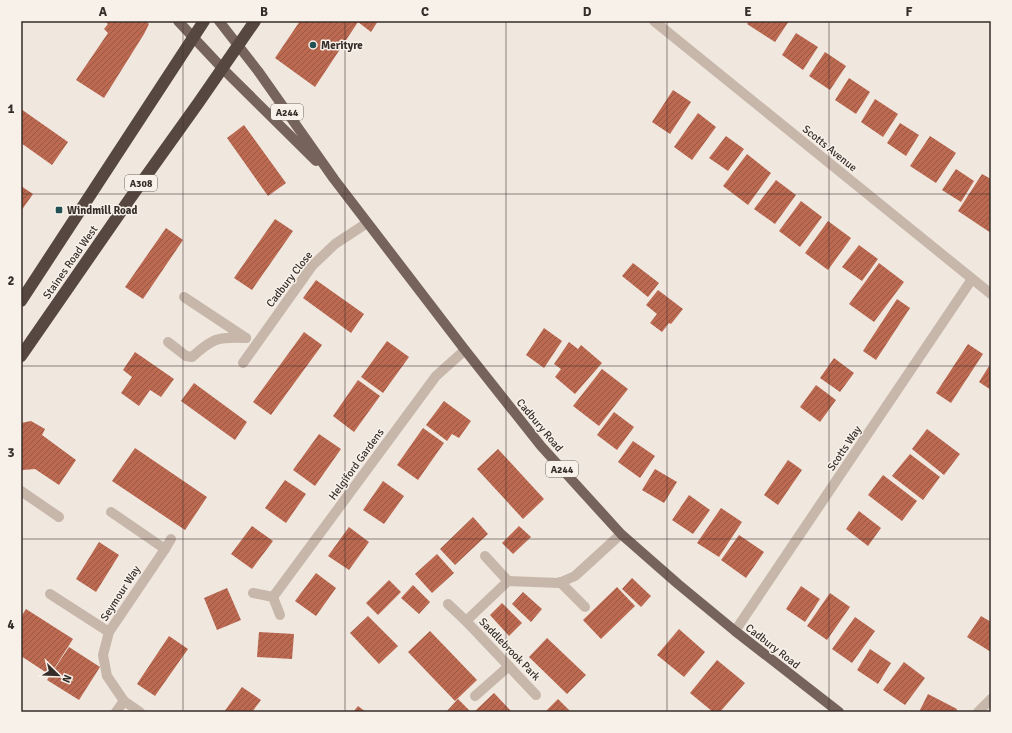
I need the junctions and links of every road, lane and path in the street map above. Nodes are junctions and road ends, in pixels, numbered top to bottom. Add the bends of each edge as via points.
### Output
1 (178, 21) edge
2 (204, 21) edge
3 (219, 21) edge
4 (255, 21) edge
5 (654, 21) edge
6 (193, 37) junction
7 (239, 46) junction
8 (222, 69) junction
9 (334, 180) junction
10 (367, 223) junction
11 (972, 278) junction
12 (991, 294) edge
13 (184, 297) dead end
14 (21, 302) edge
15 (246, 338) junction
16 (168, 342) dead end
17 (256, 345) junction
18 (465, 350) junction
19 (21, 356) edge
20 (243, 363) dead end
21 (21, 491) edge
22 (111, 512) dead end
23 (59, 517) dead end
24 (621, 534) junction
25 (172, 539) dead end
26 (165, 549) junction
27 (485, 556) dead end
28 (508, 581) junction
29 (560, 582) junction
30 (253, 593) dead end
31 (50, 594) dead end
32 (273, 597) junction
33 (448, 604) dead end
34 (585, 607) dead end
35 (280, 615) dead end
36 (466, 621) junction
37 (109, 632) junction
38 (735, 632) junction
39 (509, 666) junction
40 (536, 695) dead end
41 (475, 696) dead end
42 (991, 699) edge
43 (124, 701) junction
44 (116, 712) edge
45 (140, 712) edge
46 (839, 712) edge
47 (978, 712) edge

1 - 6 main road
2 - 6 highway
3 - 7 main road
4 - 7 highway, Staines Road West / A308
5 - 11 street, Scotts Avenue
6 - 8 main road, Cadbury Road
6 - 14 highway
7 - 8 highway, Staines Road West / A308
7 - 9 main road, Cadbury Road / A244
8 - 9 main road, Cadbury Road / A244
8 - 19 highway, Staines Road West / A308
9 - 10 main road, Cadbury Road / A244
10 - 17 street, Cadbury Close via 335,244 312,266
10 - 18 main road, Cadbury Road / A244
11 - 12 street, Scotts Avenue
11 - 38 street, Scotts Way
13 - 15 street
15 - 16 street via 222,337 207,344 192,357 186,356
15 - 17 street
17 - 20 street, Cadbury Close
18 - 24 main road, Cadbury Road / A244 via 541,446
18 - 32 street, Helgiford Gardens via 436,376
21 - 23 street
22 - 26 street
24 - 29 street via 575,576
24 - 38 main road, Cadbury Road / A244
25 - 26 street, Seymour Way
26 - 37 street, Seymour Way
27 - 28 street
28 - 29 street
28 - 36 street, Saddlebrook Park
29 - 34 street
30 - 32 street
31 - 37 street
32 - 35 street
33 - 36 street, Saddlebrook Park
36 - 39 street, Saddlebrook Park
37 - 43 street, Seymour Way via 103,656 107,676
38 - 46 main road, Cadbury Road / A244
39 - 40 street, Saddlebrook Park
39 - 41 street
42 - 47 street
43 - 44 street
43 - 45 street, Seymour Way

